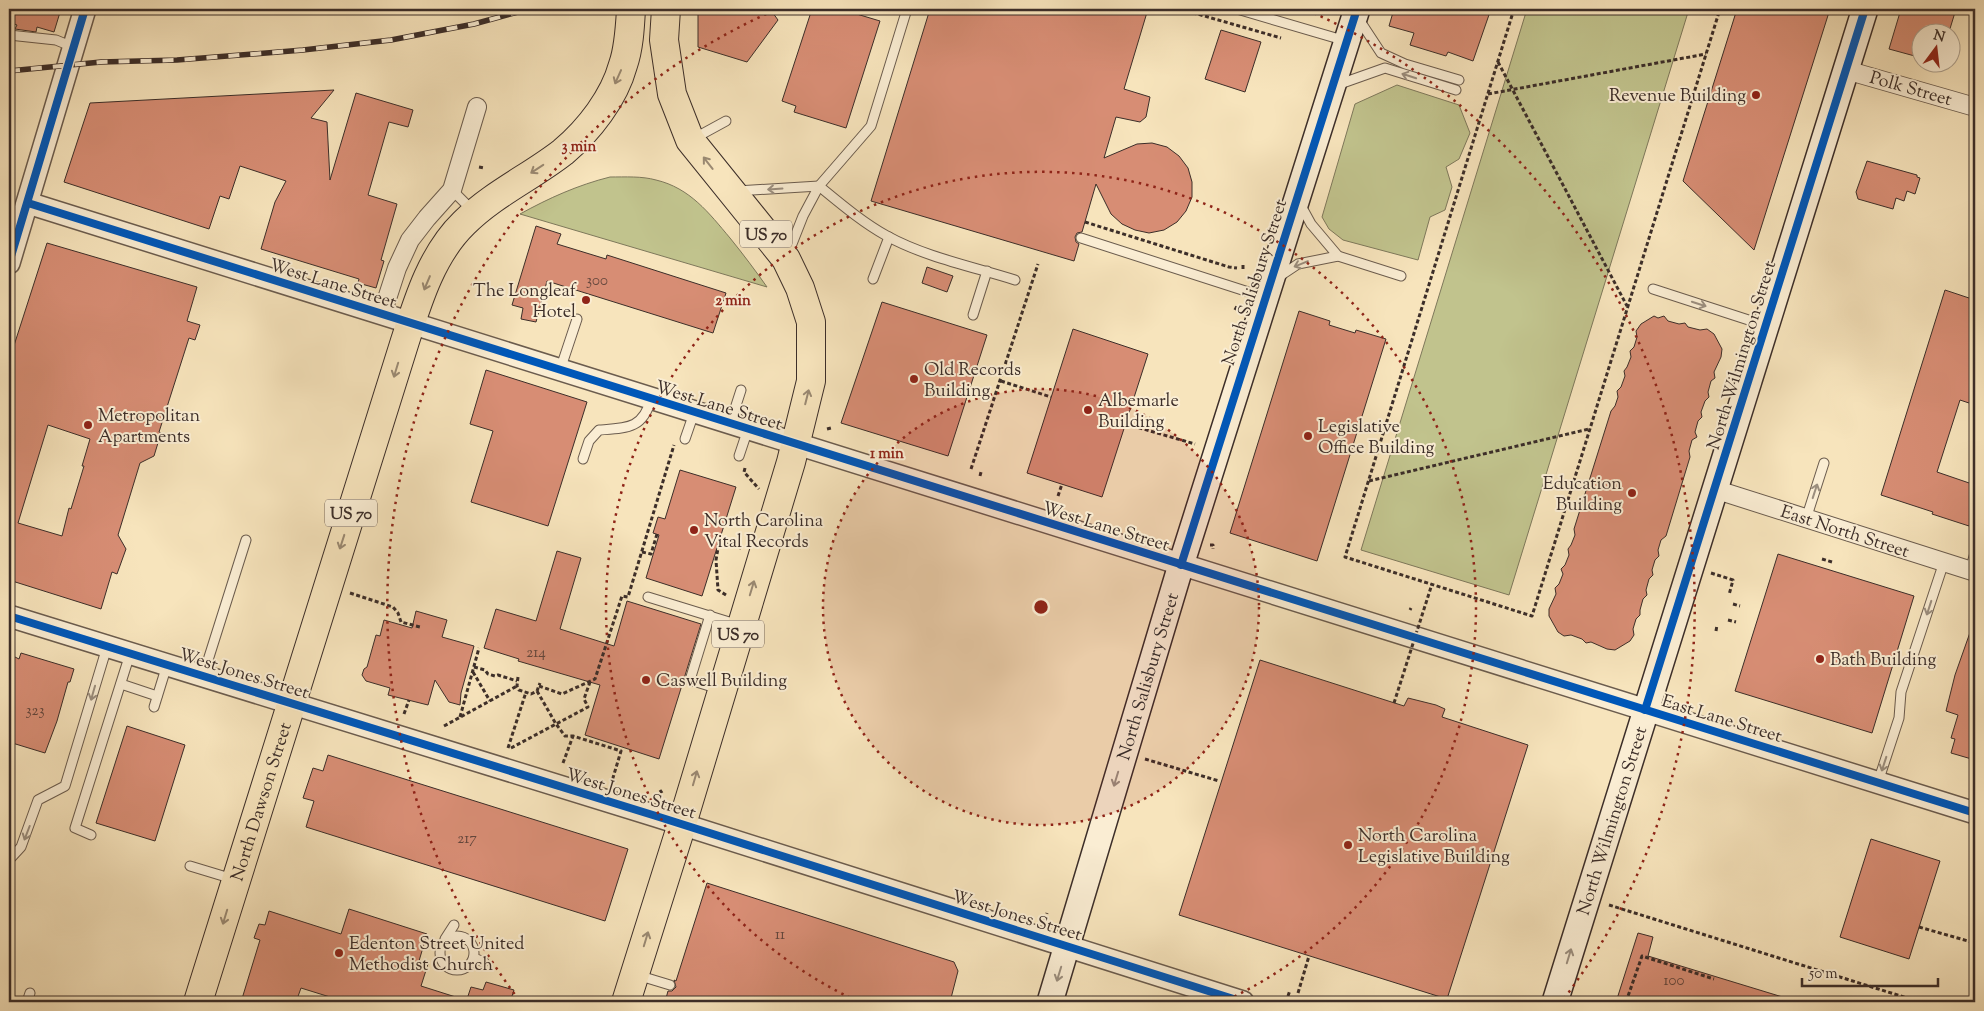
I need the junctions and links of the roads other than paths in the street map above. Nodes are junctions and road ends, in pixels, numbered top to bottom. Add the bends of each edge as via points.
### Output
1 (85, 9) edge
2 (666, 9) edge
3 (906, 9) edge
4 (1237, 9) edge
5 (1865, 9) edge
6 (1356, 11) edge
7 (630, 19) edge
8 (9, 36) edge
9 (1347, 41) junction
10 (74, 47) junction
11 (1846, 70) junction
12 (1460, 80) dead end
13 (1332, 87) junction
14 (1456, 90) dead end
15 (477, 107) dead end
16 (1975, 107) edge
17 (726, 121) dead end
18 (690, 140) junction
19 (819, 186) junction
20 (452, 190) junction
21 (732, 192) junction
22 (1297, 197) junction
23 (28, 203) junction
24 (475, 213) junction
25 (889, 237) junction
26 (1081, 238) dead end
27 (1338, 256) junction
28 (786, 259) junction
29 (9, 263) edge
30 (987, 271) junction
31 (1401, 276) dead end
32 (873, 280) dead end
33 (1015, 280) dead end
34 (1652, 289) dead end
35 (1267, 290) junction
36 (382, 314) junction
37 (973, 315) dead end
38 (577, 319) dead end
39 (411, 324) junction
40 (1766, 326) junction
41 (560, 370) junction
42 (741, 390) dead end
43 (651, 399) junction
44 (694, 413) junction
45 (739, 427) junction
46 (685, 439) dead end
47 (796, 444) junction
48 (739, 456) dead end
49 (583, 459) dead end
50 (1824, 463) dead end
51 (1714, 489) junction
52 (1806, 518) junction
53 (246, 540) dead end
54 (1975, 553) edge
55 (1944, 562) junction
56 (1181, 565) junction
57 (1973, 571) edge
58 (648, 597) dead end
59 (9, 616) edge
60 (710, 616) junction
61 (740, 626) junction
62 (1403, 634) joint
63 (107, 647) junction
64 (130, 654) junction
65 (167, 665) junction
66 (202, 676) junction
67 (121, 684) junction
68 (721, 690) junction
69 (158, 696) junction
70 (291, 703) junction
71 (154, 707) dead end
72 (1645, 710) junction
73 (1878, 782) junction
74 (1975, 813) edge
75 (682, 824) junction
76 (91, 835) dead end
77 (9, 860) edge
78 (190, 866) dead end
79 (236, 880) junction
80 (454, 925) dead end
81 (444, 942) junction
82 (1067, 946) junction
83 (474, 958) junction
84 (484, 962) dead end
85 (635, 974) junction
86 (670, 985) dead end
87 (30, 993) dead end
88 (27, 1002) edge
89 (198, 1002) edge
90 (626, 1002) edge
91 (1050, 1002) edge
92 (1243, 1002) edge
93 (1555, 1002) edge

1 - 10 street
2 - 18 main road, US 70 via 664,40 672,94
3 - 19 lane via 871,126
4 - 9 lane
5 - 11 main road, North Wilmington Street
6 - 9 main road, North Salisbury Street
6 - 12 lane via 1381,53 1405,64
7 -> 24 main road, North Dawson Street / US 70 via 623,65 609,98 588,127 563,152
8 - 10 lane via 56,40
9 - 13 main road, North Salisbury Street
10 - 23 street
11 - 16 street, Polk Street
11 - 40 main road, North Wilmington Street
14 -> 13 lane via 1385,68
13 - 22 main road, North Salisbury Street
15 - 20 street
17 - 18 lane
21 -> 18 main road, US 70
19 -> 21 lane
19 - 25 lane via 857,218
19 - 28 lane
20 - 24 lane
20 - 36 street via 410,240
21 - 28 main road, US 70
22 - 27 lane via 1311,224
22 - 35 main road, North Salisbury Street
23 - 29 street
23 - 36 street, West Lane Street
24 -> 39 main road, North Dawson Street / US 70 via 440,252
25 - 30 lane via 924,252
25 - 32 lane
26 - 35 lane
27 - 31 lane
27 -> 35 lane via 1298,264
47 -> 28 main road, US 70 via 812,381 811,322
30 - 33 lane
30 - 37 lane
34 -> 40 lane
35 - 56 main road, North Salisbury Street
36 - 39 street, West Lane Street
38 - 41 lane
39 - 41 street, West Lane Street
39 -> 70 main road, North Dawson Street / US 70
40 - 51 main road, North Wilmington Street
41 - 43 street, West Lane Street
42 - 45 lane
43 - 44 street, West Lane Street
43 - 49 lane via 642,420 623,428 599,430 589,441
44 - 45 street, West Lane Street
44 - 46 lane
45 - 47 street, West Lane Street
45 - 48 lane
47 - 56 street, West Lane Street
61 -> 47 main road, US 70
52 -> 50 lane
51 - 52 street, East North Street
51 - 72 main road, North Wilmington Street
52 - 55 street, East North Street
53 - 66 lane
54 - 57 lane
55 - 57 street, East North Street
55 -> 73 lane via 1902,692 1898,718
56 - 62 street, West Lane Street
56 -> 82 main road, North Salisbury Street
58 - 60 lane
59 - 63 street, West Jones Street
60 - 61 lane
60 - 68 lane via 690,680
61 - 68 main road, US 70
62 - 72 street, East Lane Street
63 - 64 street, West Jones Street
63 -> 77 lane via 65,786 38,800 21,847
64 - 65 street, West Jones Street
64 - 67 lane
65 - 66 street, West Jones Street
65 - 69 lane
66 - 70 street, West Jones Street
67 - 69 lane
67 - 76 lane via 75,828
75 -> 68 main road, US 70
69 - 71 lane
70 - 75 street, West Jones Street
70 - 79 main road, North Dawson Street / US 70
72 - 73 street, East Lane Street
93 -> 72 main road, North Wilmington Street
73 - 74 street, East Lane Street
75 - 82 street, West Jones Street
85 -> 75 main road, US 70
78 - 79 lane
79 -> 89 main road, North Dawson Street / US 70
80 - 81 lane
81 - 83 lane via 452,936 467,938 473,945
81 - 83 lane via 440,954 449,968 466,968
82 -> 91 main road, North Salisbury Street
82 - 92 street, West Jones Street
83 - 84 lane
85 - 86 lane
85 - 90 main road, US 70
87 - 88 lane

